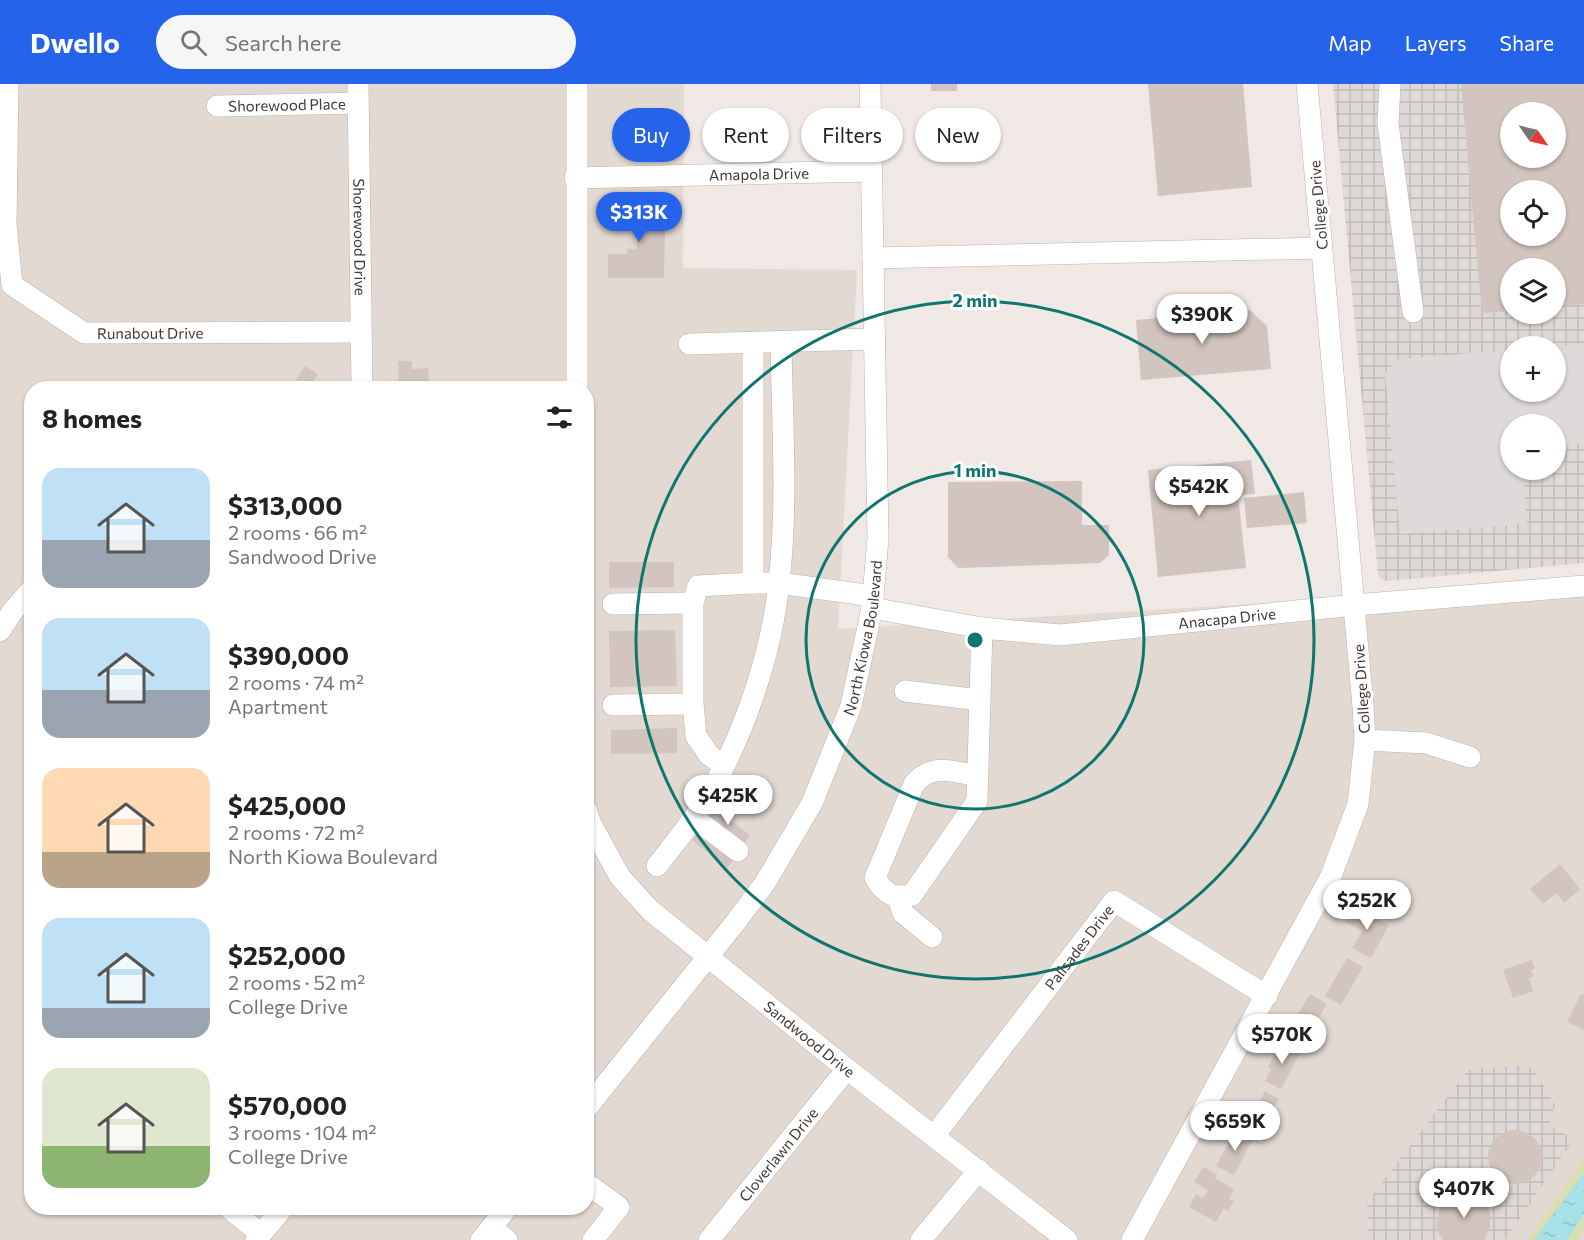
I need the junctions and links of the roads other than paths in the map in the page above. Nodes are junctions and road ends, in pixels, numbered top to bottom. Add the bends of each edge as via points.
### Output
1 (8, 84) edge
2 (577, 84) edge
3 (870, 84) edge
4 (1307, 84) edge
5 (1390, 84) edge
6 (358, 94) edge
7 (217, 106) dead end
8 (872, 171) junction
9 (575, 178) junction
10 (1322, 248) junction
11 (873, 258) junction
12 (1413, 312) dead end
13 (361, 332) junction
14 (874, 339) junction
15 (781, 341) junction
16 (753, 342) junction
17 (689, 344) dead end
18 (362, 381) edge
19 (577, 381) edge
20 (753, 583) junction
21 (779, 583) junction
22 (1584, 586) edge
23 (24, 598) edge
24 (873, 602) junction
25 (693, 603) junction
26 (613, 604) dead end
27 (1355, 604) junction
28 (982, 628) junction
29 (0, 631) edge
30 (905, 691) dead end
31 (980, 700) junction
32 (693, 704) junction
33 (613, 705) dead end
34 (1365, 740) junction
35 (1470, 757) dead end
36 (723, 765) junction
37 (978, 776) junction
38 (694, 818) junction
39 (594, 829) edge
40 (738, 851) dead end
41 (657, 866) dead end
42 (898, 897) junction
43 (932, 937) dead end
44 (709, 956) junction
45 (1267, 996) junction
46 (847, 1069) junction
47 (594, 1099) edge
48 (934, 1136) junction
49 (979, 1170) junction
50 (594, 1189) edge
51 (236, 1215) edge
52 (277, 1215) edge
53 (504, 1215) edge
54 (493, 1236) edge
55 (258, 1237) edge
56 (593, 1240) edge
57 (709, 1240) edge
58 (921, 1240) edge
59 (1067, 1240) edge
60 (1132, 1240) edge

1 - 13 street, Runabout Drive via 6,224 12,285 84,333
2 - 9 street
3 - 8 street, North Kiowa Boulevard
4 - 10 street, College Drive
5 - 12 street via 1388,124
6 - 7 street, Shorewood Place
6 - 13 street, Shorewood Drive
8 - 9 street, Amapola Drive
8 - 11 street, North Kiowa Boulevard
9 - 19 street
10 - 11 street
10 - 27 street, College Drive
11 - 14 street, North Kiowa Boulevard
13 - 18 street, Shorewood Drive
14 - 15 street
14 - 24 street, North Kiowa Boulevard via 878,538
15 - 16 street
15 - 21 street via 783,522
16 - 17 street
16 - 20 street
20 - 21 street, Anacapa Drive
20 - 25 street, Anacapa Drive via 698,586
21 - 24 street, Anacapa Drive
21 - 36 street via 751,703
22 - 27 street, Anacapa Drive
23 - 29 street
24 - 28 street, Anacapa Drive
24 - 44 street, North Kiowa Boulevard via 851,706 812,803 765,883
25 - 26 street
25 - 32 street
27 - 28 street, Anacapa Drive via 1060,635
27 - 34 street, College Drive
28 - 31 street
30 - 31 street
31 - 37 street
32 - 33 street
32 - 36 street via 696,736 708,755
34 - 35 street via 1426,743
34 - 45 street, College Drive via 1358,804 1331,876
36 - 38 street
37 - 42 street via 977,801 912,895
37 - 42 street via 935,769 914,784 875,878 884,891
38 - 40 street
38 - 41 street
39 - 44 street, Sandwood Drive via 620,877 650,910
42 - 43 street via 903,913
44 - 46 street, Sandwood Drive
44 - 47 street, North Kiowa Boulevard
45 - 48 street, Palisades Drive via 1114,901
45 - 60 street, College Drive
46 - 48 street, Sandwood Drive
46 - 57 street, Cloverlawn Drive
48 - 49 street, Sandwood Drive
49 - 58 street
49 - 59 street, Sandwood Drive
50 - 56 street via 618,1207
51 - 55 street
52 - 55 street
53 - 54 street

